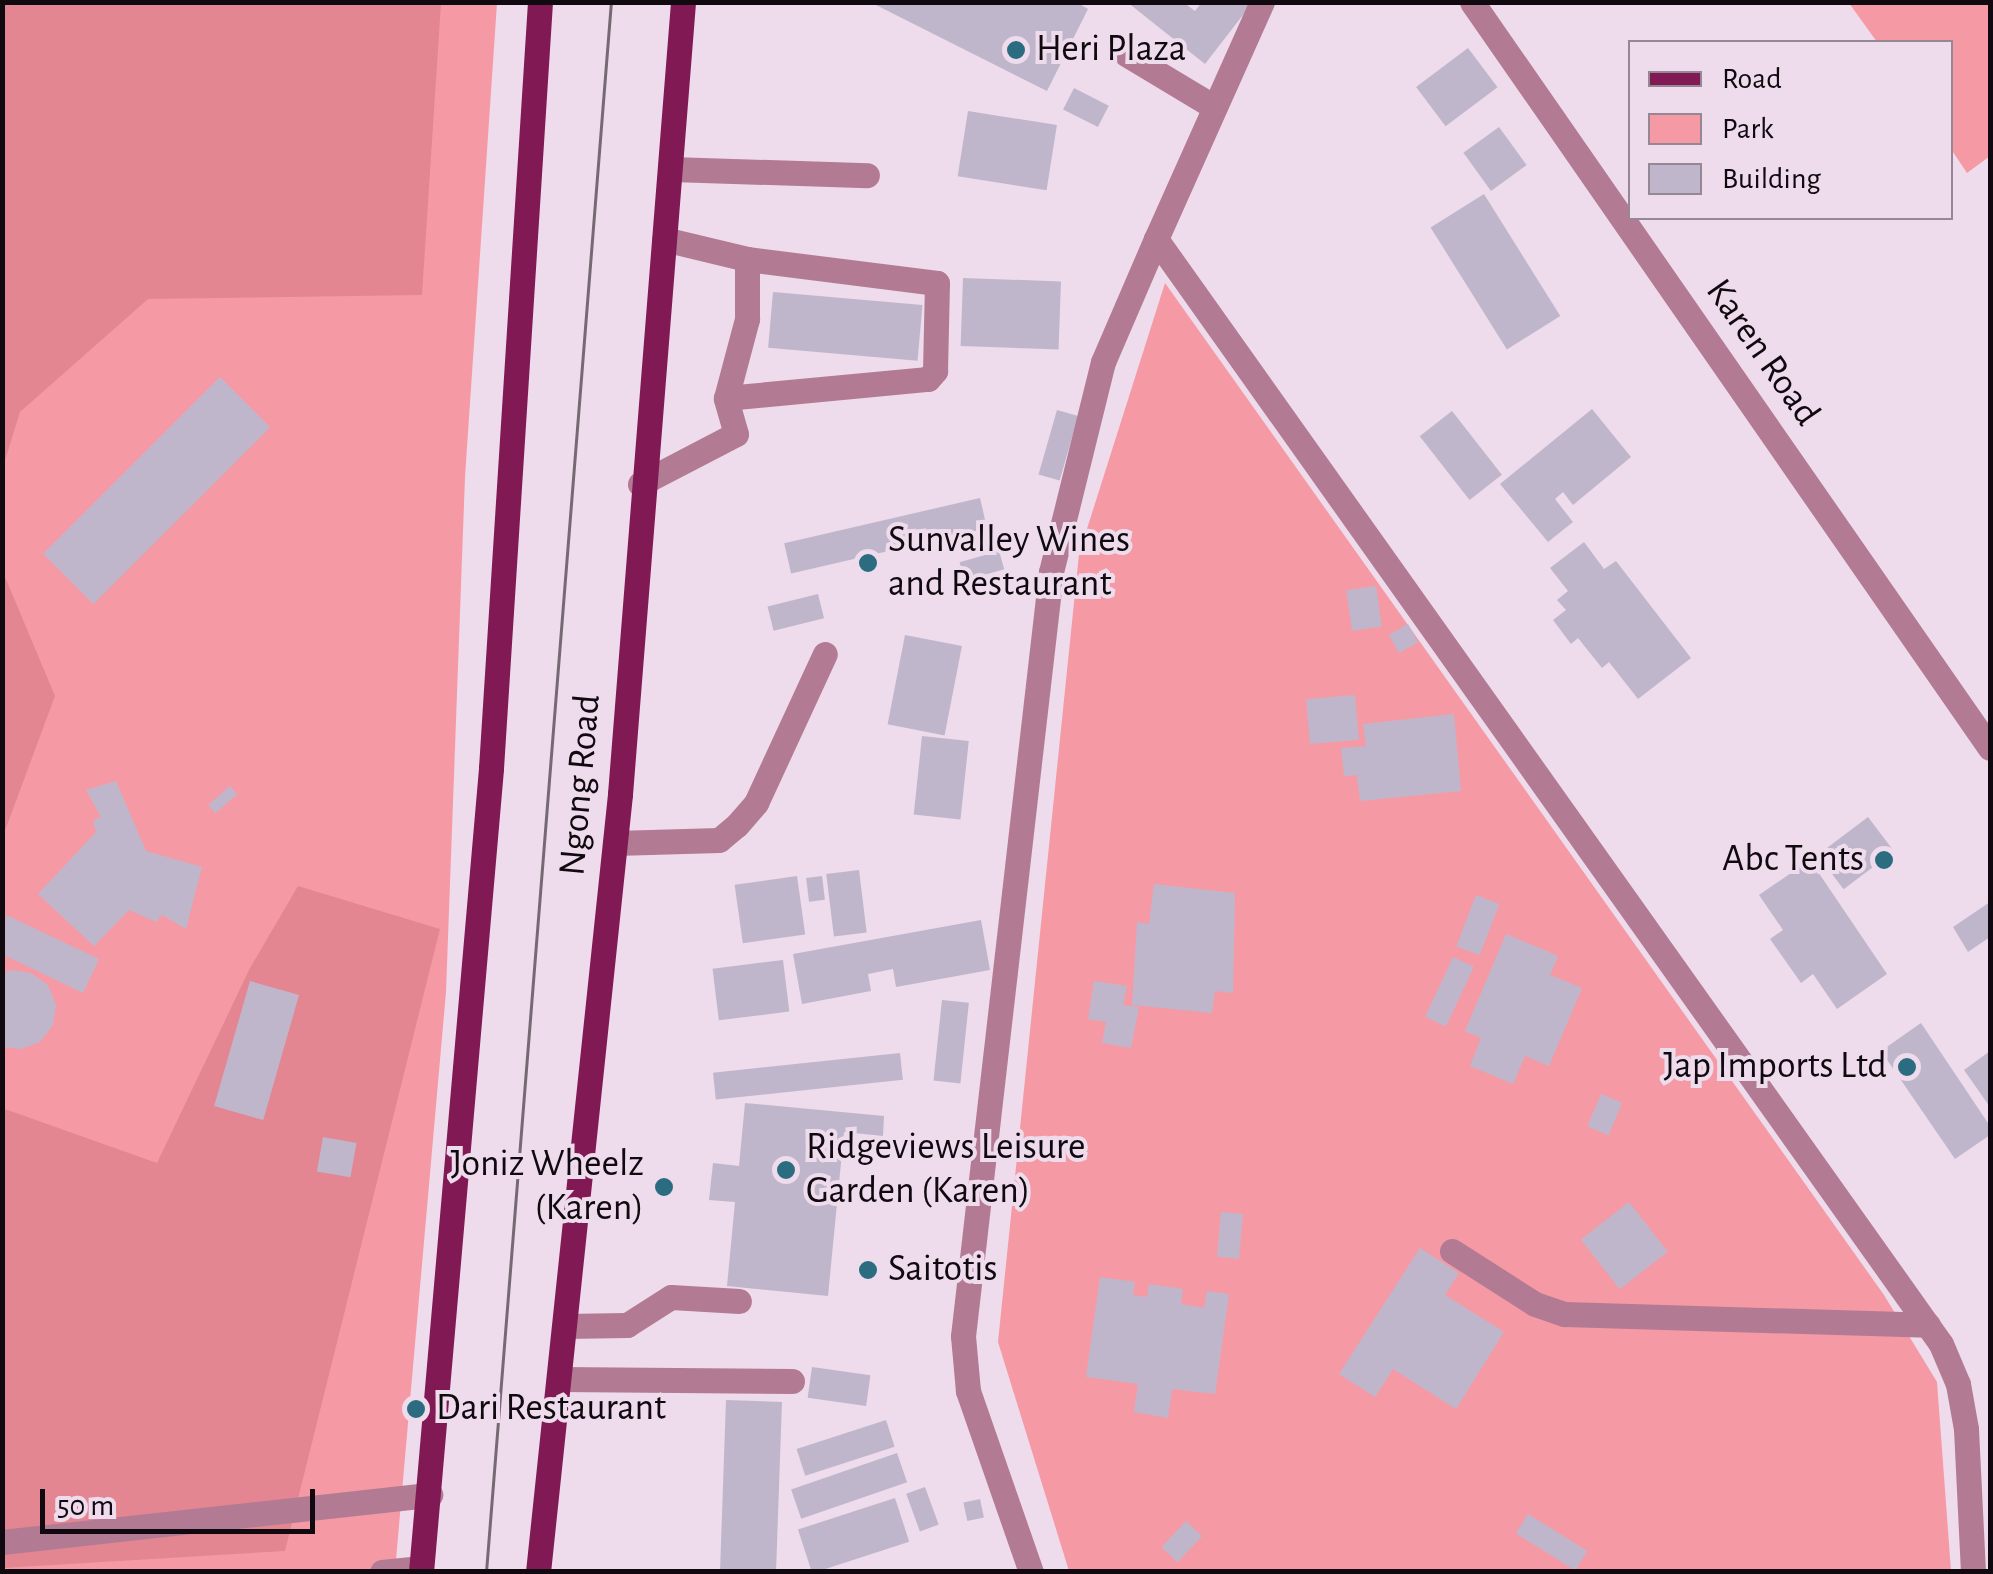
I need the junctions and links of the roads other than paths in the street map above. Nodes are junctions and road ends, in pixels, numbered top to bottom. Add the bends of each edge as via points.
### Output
1 (540, 2) edge
2 (682, 2) edge
3 (1262, 2) edge
4 (1472, 2) edge
5 (1126, 54) dead end
6 (1211, 106) junction
7 (671, 169) junction
8 (867, 175) dead end
9 (664, 239) junction
10 (1156, 239) junction
11 (748, 259) junction
12 (726, 398) junction
13 (640, 484) junction
14 (824, 654) dead end
15 (1990, 748) edge
16 (615, 843) junction
17 (1452, 1252) dead end
18 (739, 1301) dead end
19 (1928, 1324) junction
20 (565, 1326) junction
21 (559, 1379) junction
22 (792, 1381) dead end
23 (430, 1494) junction
24 (2, 1542) edge
25 (421, 1570) edge
26 (382, 1572) edge
27 (538, 1572) edge
28 (1030, 1572) edge
29 (1973, 1572) edge

1 - 23 main road via 493,744
2 - 7 main road, Ngong Road
3 - 6 street
4 - 15 street, Karen Road
5 - 6 street
6 - 10 street
7 - 8 street
7 - 9 main road, Ngong Road
9 - 11 street
9 - 13 main road, Ngong Road
10 - 19 street
10 - 28 street via 1103,362 1051,572 963,1336 968,1392
11 - 12 street via 747,318
11 - 12 street via 938,284 935,371 928,379
12 - 13 street via 736,434
13 - 16 main road, Ngong Road
14 - 16 street via 756,804 738,825 719,840
16 - 20 main road, Ngong Road
17 - 19 street via 1534,1304 1564,1314
18 - 20 street via 671,1297 627,1325
19 - 29 street via 1958,1384
20 - 21 main road, Ngong Road
21 - 22 street
21 - 27 main road, Ngong Road
23 - 24 street
23 - 25 main road
25 - 26 street

